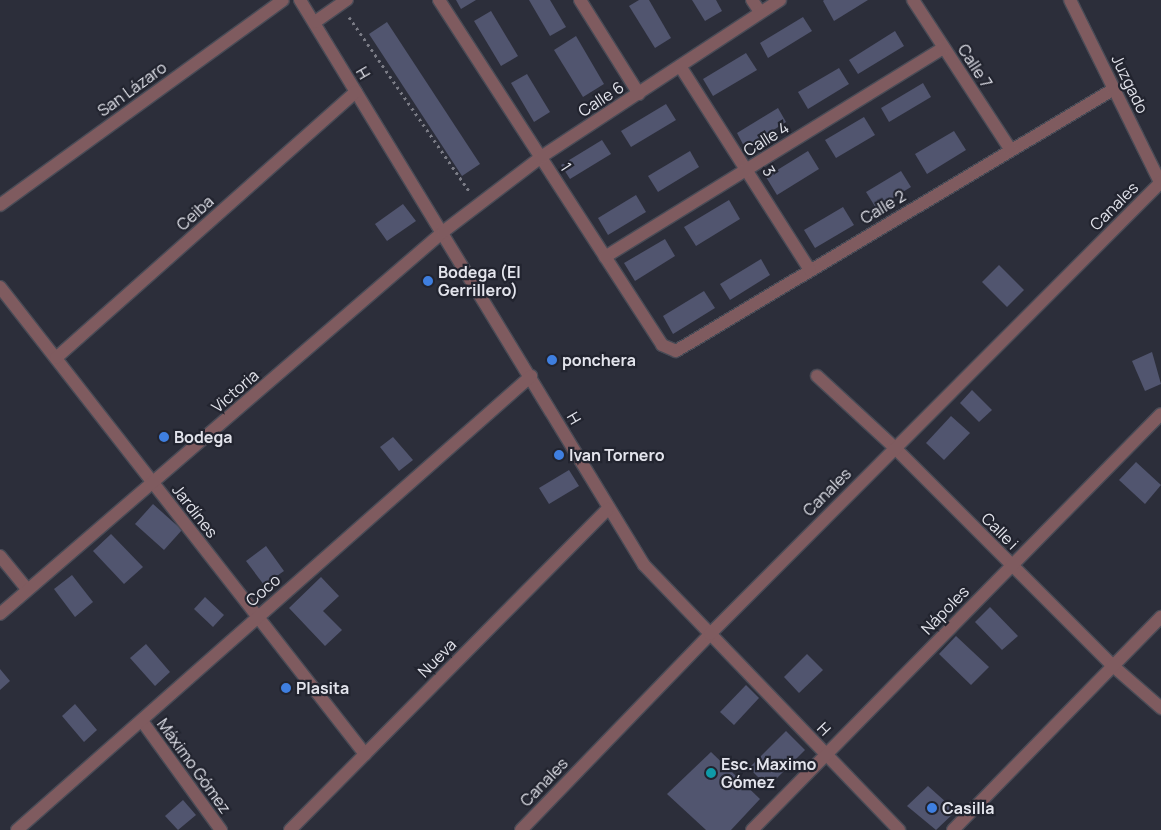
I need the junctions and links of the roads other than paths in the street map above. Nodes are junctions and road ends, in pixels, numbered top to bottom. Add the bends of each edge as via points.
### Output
1 (283, 0) edge
2 (300, 0) edge
3 (439, 0) edge
4 (580, 0) edge
5 (752, 0) edge
6 (780, 0) edge
7 (913, 0) edge
8 (1070, 0) edge
9 (344, 2) edge
10 (760, 12) junction
11 (315, 22) junction
12 (944, 48) junction
13 (680, 66) junction
14 (1114, 89) junction
15 (356, 92) junction
16 (639, 94) junction
17 (1010, 149) junction
18 (541, 157) junction
19 (748, 169) junction
20 (1161, 183) edge
21 (0, 205) edge
22 (444, 230) junction
23 (605, 257) junction
24 (810, 270) junction
25 (0, 287) edge
26 (668, 348) joint
27 (56, 358) junction
28 (531, 376) junction
29 (817, 376) dead end
30 (1161, 414) edge
31 (895, 448) junction
32 (153, 483) junction
33 (608, 509) junction
34 (0, 556) edge
35 (1011, 565) junction
36 (27, 589) junction
37 (0, 614) edge
38 (257, 616) junction
39 (1161, 617) edge
40 (710, 634) junction
41 (1113, 666) junction
42 (1161, 708) edge
43 (142, 722) junction
44 (365, 754) junction
45 (826, 755) junction
46 (17, 830) edge
47 (221, 830) edge
48 (290, 830) edge
49 (521, 830) edge
50 (752, 830) edge
51 (899, 830) edge
52 (953, 830) edge

1 - 21 street, San Lázaro
2 - 11 street, H
3 - 18 street, 1
4 - 16 street
5 - 10 street
6 - 10 street, Calle 6
7 - 12 street, Calle 7
8 - 14 street, Juzgado
9 - 11 street
10 - 13 street, Calle 6
11 - 15 street, H
12 - 17 street, Calle 7
12 - 19 street, Calle 4
13 - 16 street, Calle 6
13 - 19 street, 3
14 - 17 street, Calle 2
14 - 20 street, Juzgado
15 - 22 street, H
15 - 27 street, Ceiba
16 - 18 street, Calle 6
17 - 24 street, Calle 2
18 - 22 street, Calle 6
18 - 23 street, 1
19 - 23 street, Calle 4
19 - 24 street, 3
20 - 31 street, Canales
22 - 28 street, H
22 - 32 street, Victoria
23 - 26 street, 1
24 - 26 street, Calle 2 via 676,351
25 - 27 street, Jardínes
27 - 32 street, Jardínes
28 - 33 street, H
28 - 38 street, Coco
29 - 31 street, Calle i
30 - 35 street, Nápoles
31 - 35 street, Calle i
31 - 40 street, Canales
32 - 36 street, Victoria
32 - 38 street, Jardínes
33 - 40 street, H via 644,565
33 - 44 street, Nueva
34 - 36 street
35 - 41 street, Calle i
35 - 45 street, Nápoles
36 - 37 street, Victoria
38 - 43 street, Coco
38 - 44 street, Jardínes
39 - 41 street
40 - 45 street, H
40 - 49 street, Canales
41 - 42 street, Calle i
41 - 52 street
43 - 46 street, Coco
43 - 47 street, Máximo Gómez
44 - 48 street, Nueva
45 - 50 street, Nápoles
45 - 51 street, H

